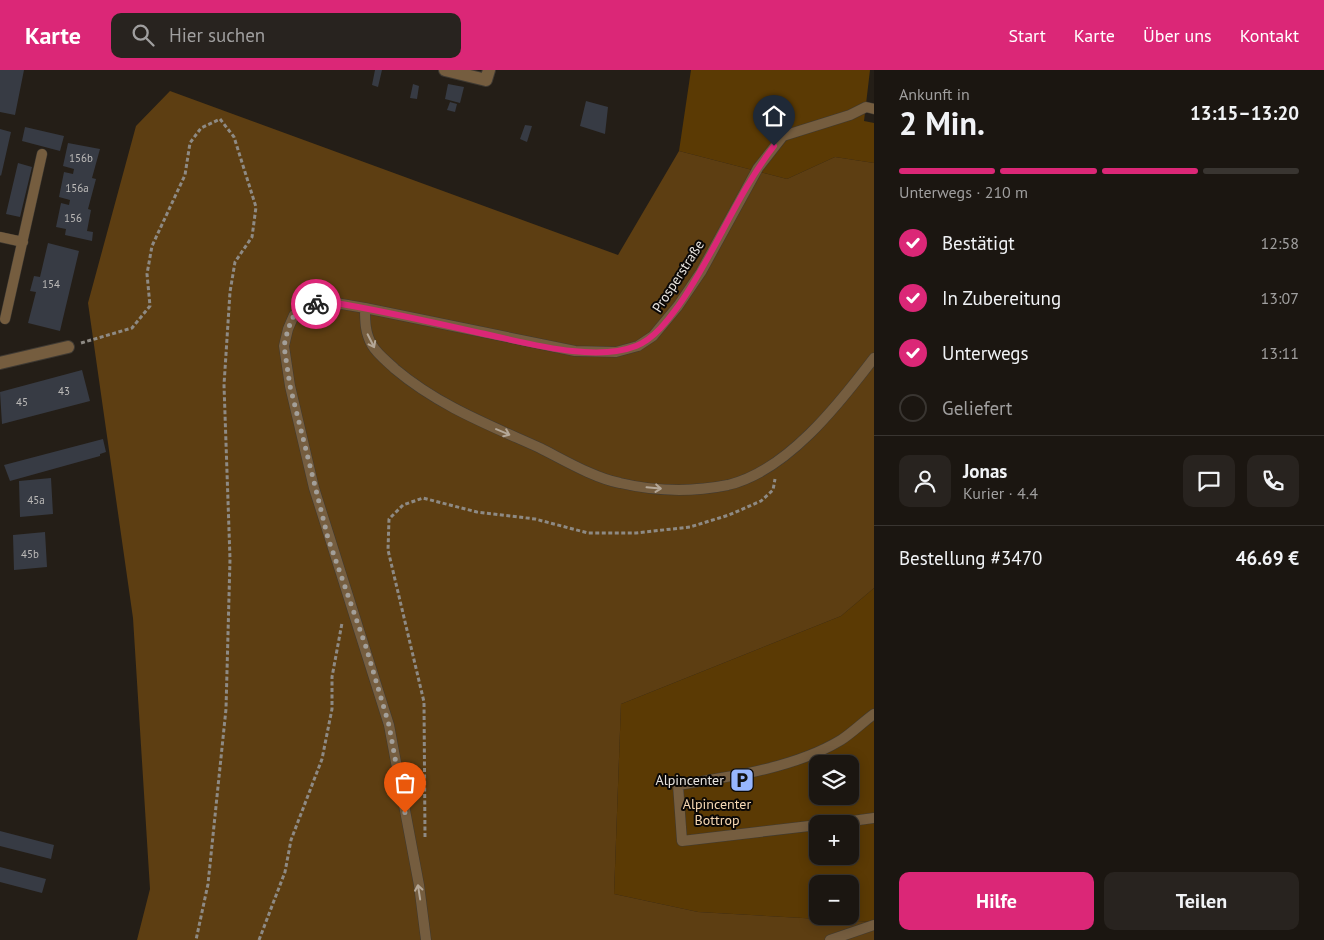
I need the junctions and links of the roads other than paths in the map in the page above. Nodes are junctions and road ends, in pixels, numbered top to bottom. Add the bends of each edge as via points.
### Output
1 (445, 70) edge
2 (489, 70) edge
3 (874, 109) edge
4 (42, 154) dead end
5 (0, 237) edge
6 (22, 242) junction
7 (365, 308) junction
8 (6, 319) dead end
9 (68, 347) road end
10 (874, 358) edge
11 (0, 363) edge
12 (874, 714) edge
13 (874, 818) edge
14 (859, 820) edge
15 (809, 826) edge
16 (874, 925) edge
17 (426, 940) edge
18 (830, 940) edge

1 - 2 street via 486,80
3 - 7 lane, Prosperstraße via 866,108 783,136 758,168 678,306 653,336 638,346 616,352 575,351
4 - 6 lane
5 - 6 lane
6 - 8 lane
7 -> 10 lane via 365,328 372,345 410,381 440,402 480,423 618,483 654,489 699,489 730,484 771,466 820,422
17 -> 7 lane, Prosperstraße via 389,725 314,488 284,346 294,315 311,305 330,302
9 - 11 street
12 - 15 lane via 841,740 803,758 721,779 678,785 682,841
13 - 14 lane
16 - 18 lane

